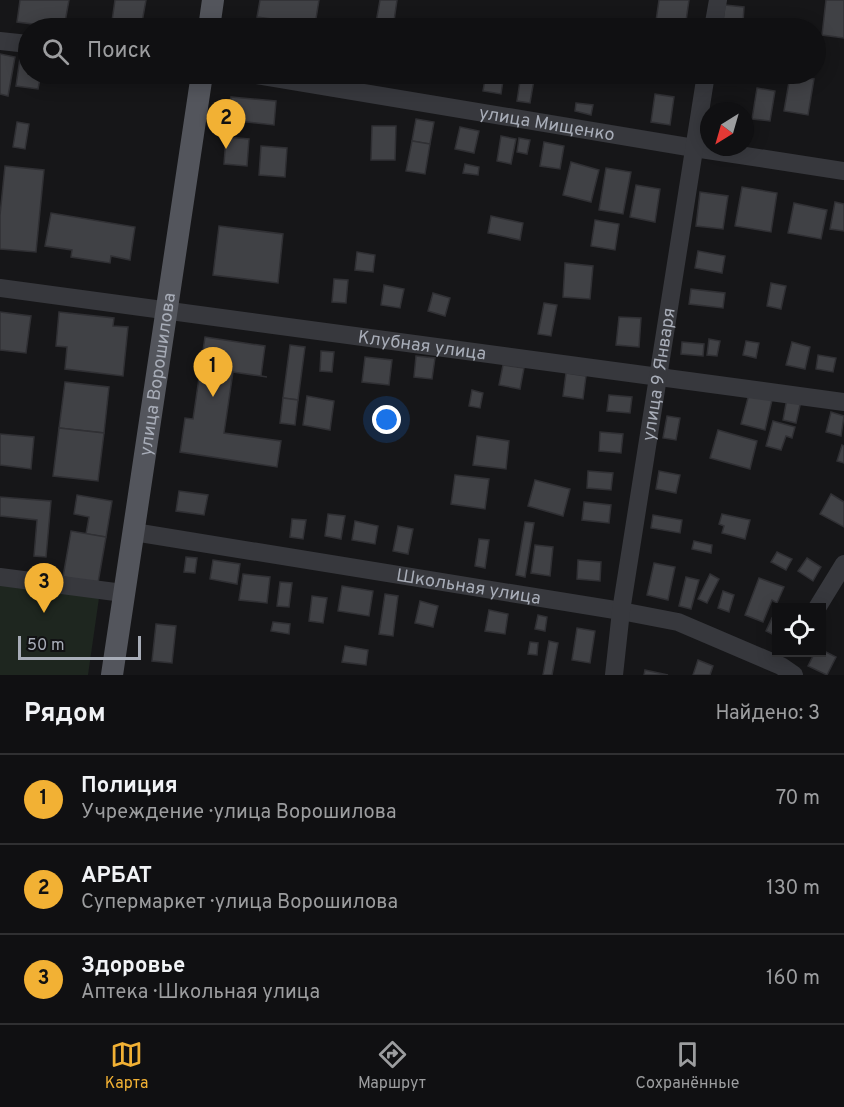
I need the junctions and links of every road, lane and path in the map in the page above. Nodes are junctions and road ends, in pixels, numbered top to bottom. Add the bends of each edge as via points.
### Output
1 (213, 0) edge
2 (718, 0) edge
3 (210, 18) edge
4 (715, 18) edge
5 (0, 41) edge
6 (18, 43) edge
7 (200, 84) edge
8 (310, 84) edge
9 (704, 84) edge
10 (694, 148) junction
11 (844, 171) edge
12 (0, 288) edge
13 (166, 310) junction
14 (658, 377) junction
15 (844, 402) edge
16 (134, 532) junction
17 (844, 564) edge
18 (0, 577) edge
19 (123, 594) junction
20 (820, 603) edge
21 (621, 611) junction
22 (788, 665) edge
23 (112, 675) edge
24 (614, 675) edge

1 - 3 main road
2 - 4 street
5 - 6 street
7 - 13 main road, улица Ворошилова
8 - 10 street, улица Мищенко
9 - 10 street, улица 9 Января
10 - 11 street, улица Мищенко
10 - 14 street, улица 9 Января
12 - 13 street, Клубная улица
13 - 14 street, Клубная улица
13 - 16 main road, улица Ворошилова
14 - 15 street, Клубная улица
14 - 21 street, улица 9 Января
16 - 19 main road, улица Ворошилова
16 - 21 street, Школьная улица
17 - 20 street
18 - 19 street
19 - 23 main road, улица Ворошилова
21 - 22 street, Школьная улица via 678,622
21 - 24 street, улица 9 Января

